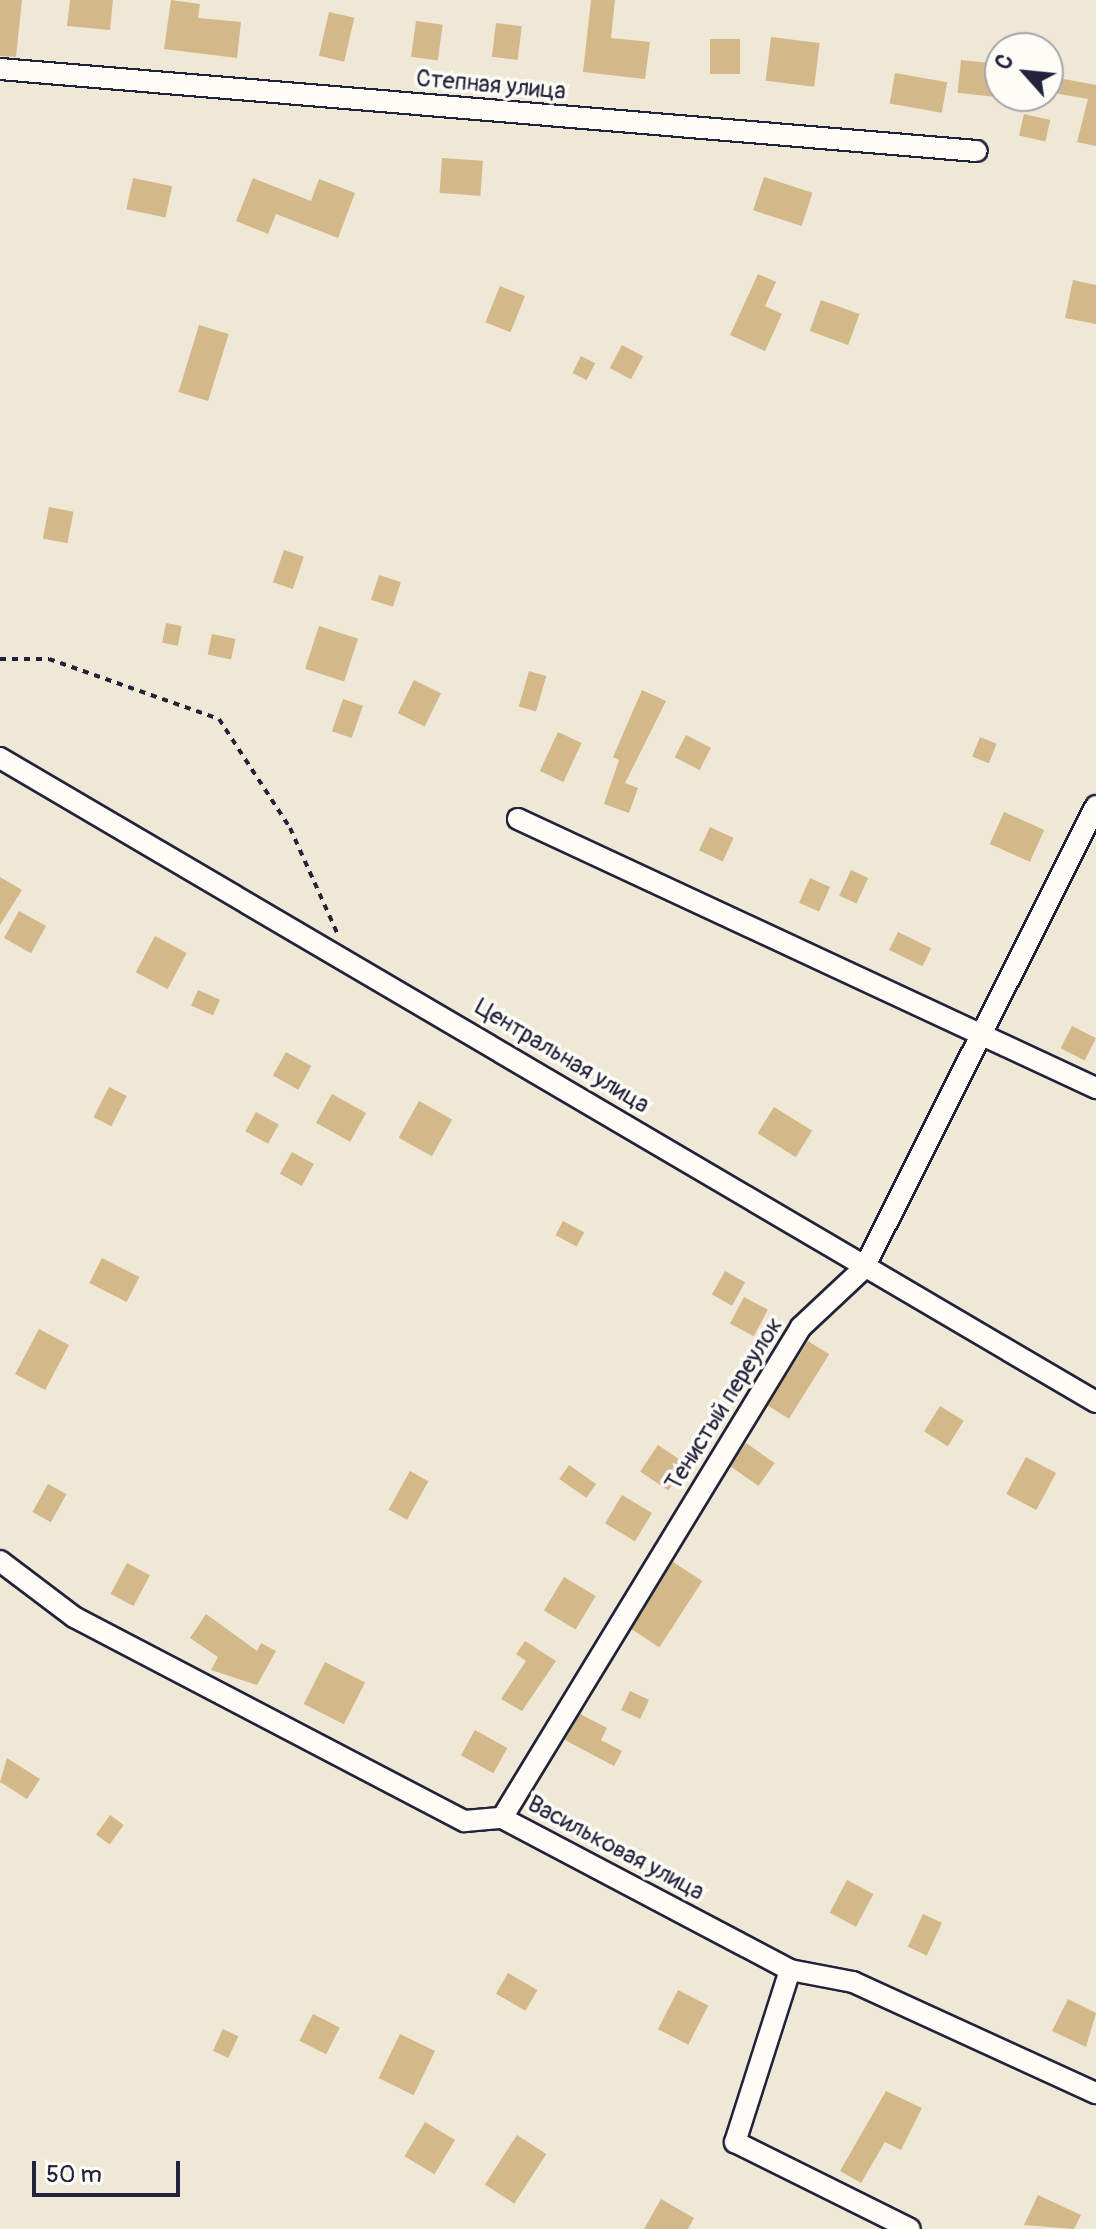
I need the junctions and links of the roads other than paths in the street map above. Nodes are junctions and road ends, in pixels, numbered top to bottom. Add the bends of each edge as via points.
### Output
1 (0, 69) edge
2 (977, 151) dead end
3 (0, 758) edge
4 (1096, 806) edge
5 (518, 819) dead end
6 (982, 1037) junction
7 (1096, 1088) edge
8 (864, 1268) junction
9 (1096, 1402) edge
10 (0, 1561) edge
11 (502, 1818) junction
12 (790, 1970) junction
13 (1096, 2093) edge
14 (910, 2229) edge

1 - 2 street, Степная улица
3 - 8 street, Центральная улица via 348,957
4 - 6 street, Тенистый переулок
5 - 6 street
6 - 7 street
6 - 8 street, Тенистый переулок
8 - 9 street, Центральная улица
8 - 11 street, Тенистый переулок via 801,1327
10 - 11 street, Васильковая улица via 74,1617 408,1793 465,1821
11 - 12 street, Васильковая улица
12 - 13 street, Васильковая улица via 853,1982
12 - 14 street via 735,2142

